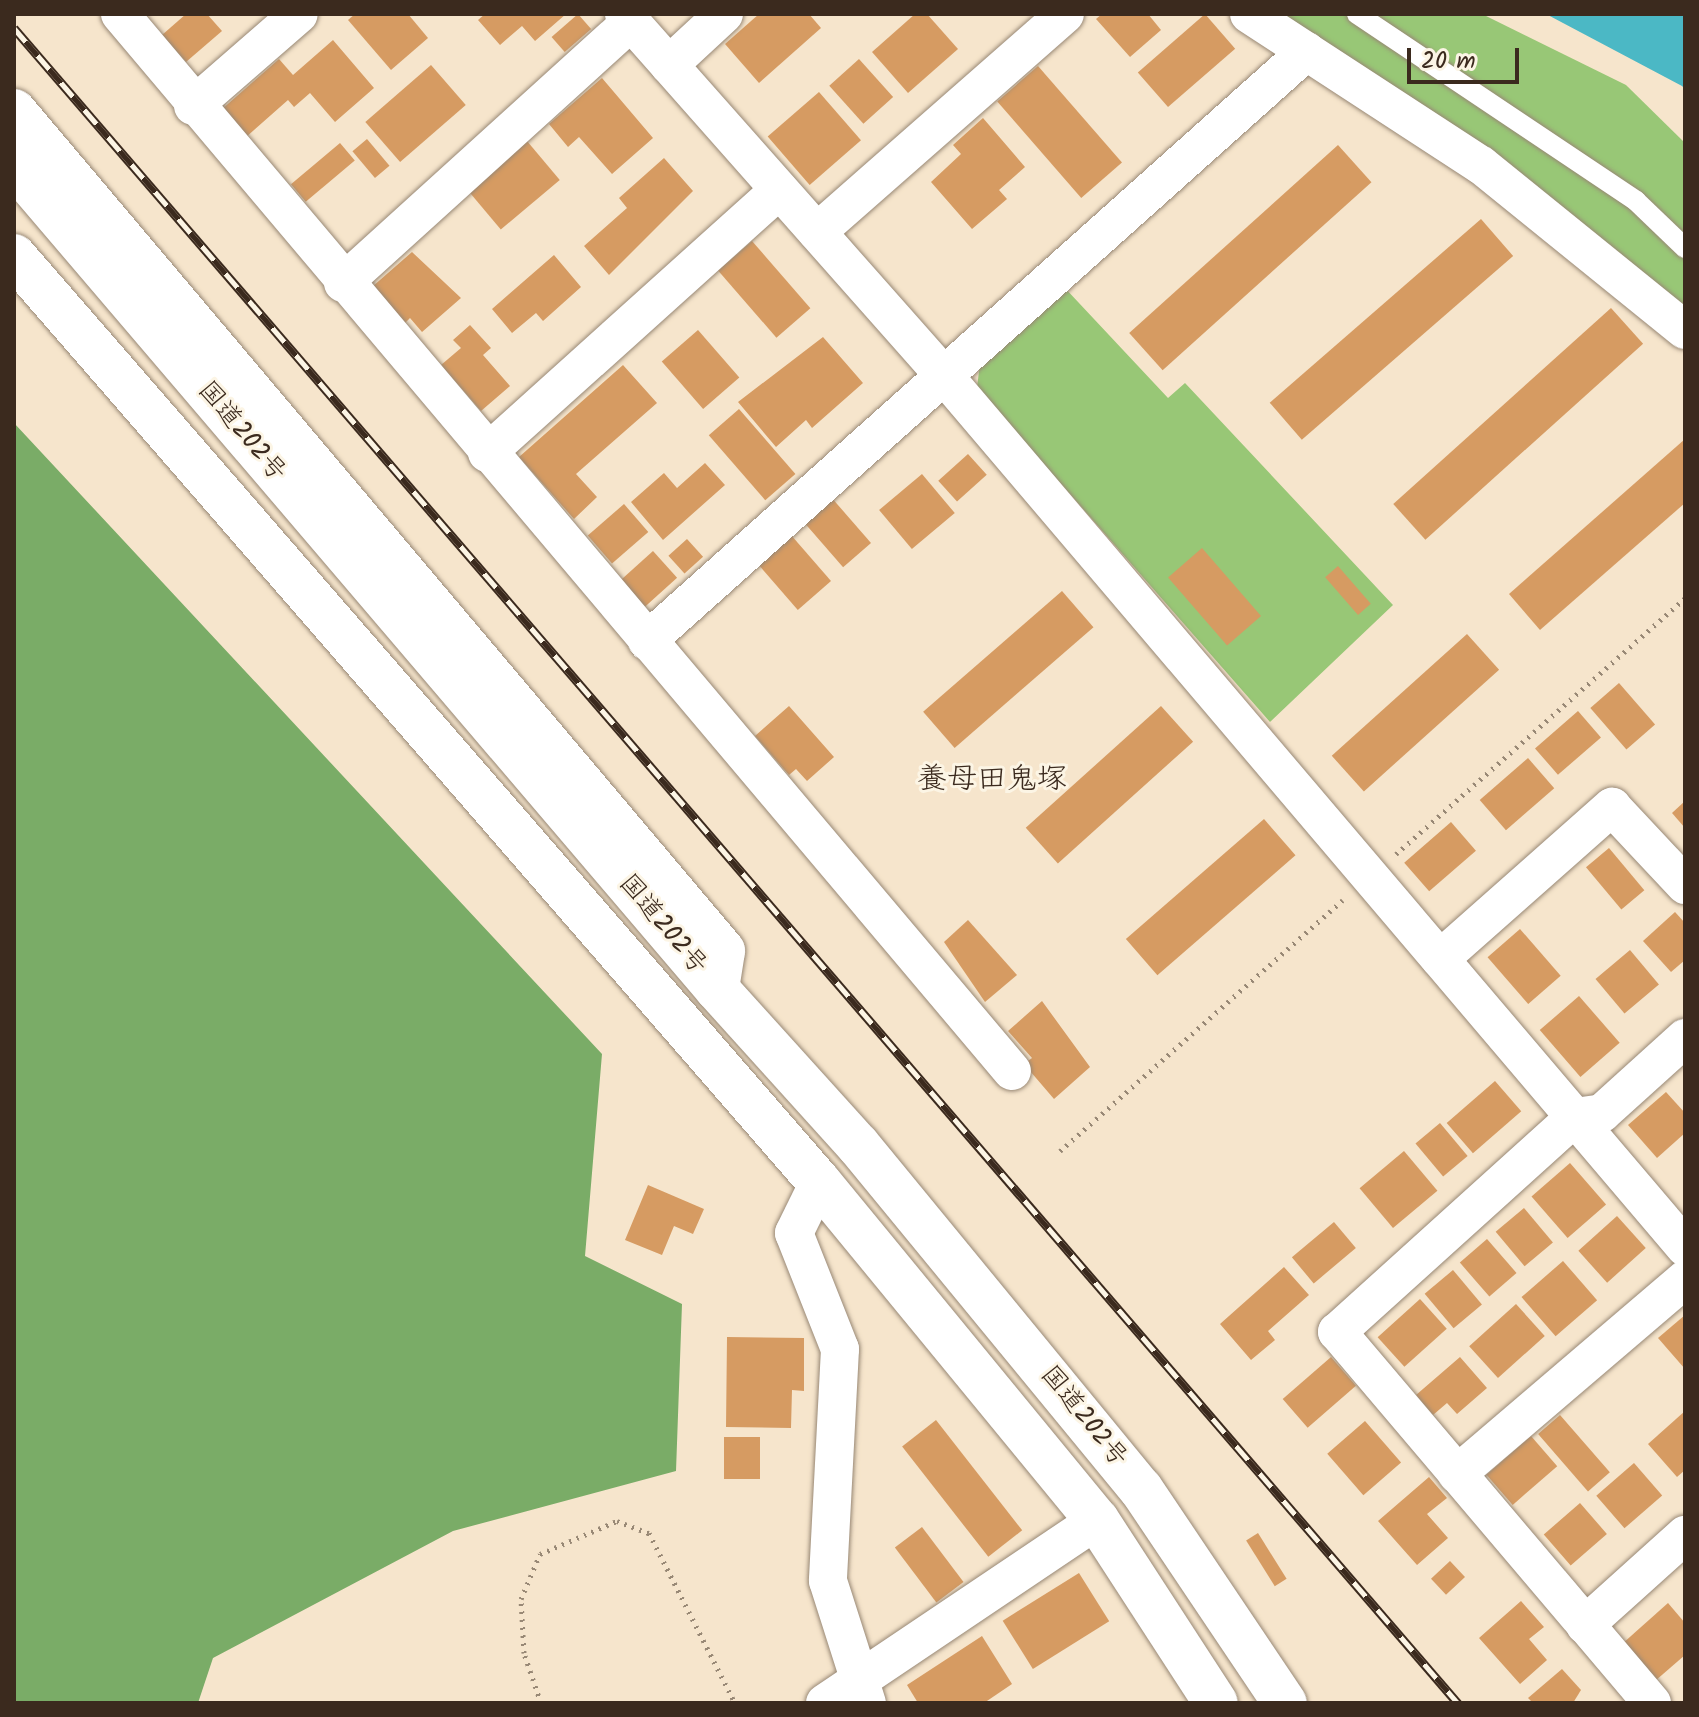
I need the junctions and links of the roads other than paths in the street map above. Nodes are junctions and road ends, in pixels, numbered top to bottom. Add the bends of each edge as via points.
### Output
1 (120, 14) edge
2 (299, 14) edge
3 (724, 14) edge
4 (1065, 14) edge
5 (1249, 14) edge
6 (1357, 14) edge
7 (627, 18) edge
8 (1307, 51) junction
9 (669, 65) junction
10 (193, 106) junction
11 (14, 111) edge
12 (14, 165) edge
13 (779, 190) junction
14 (817, 232) junction
15 (1685, 248) edge
16 (14, 256) edge
17 (343, 283) junction
18 (1685, 330) edge
19 (941, 372) junction
20 (487, 453) junction
21 (647, 641) junction
22 (1685, 885) edge
23 (1440, 959) junction
24 (717, 989) junction
25 (1685, 1038) edge
26 (1012, 1071) dead end
27 (1575, 1117) junction
28 (819, 1182) junction
29 (1685, 1247) edge
30 (1685, 1279) edge
31 (1457, 1474) junction
32 (1097, 1520) junction
33 (1685, 1535) edge
34 (1585, 1625) junction
35 (850, 1697) edge
36 (1216, 1703) edge
37 (1285, 1703) edge
38 (1652, 1703) edge

1 - 10 street
2 - 10 street
3 - 9 street
4 - 14 street
5 - 8 street
6 - 15 lane via 1636,201
7 - 9 street
7 - 17 street
8 - 18 street via 1481,165
8 - 19 street
9 - 13 street
10 - 17 street
11 - 24 main road via 723,951
12 - 24 main road, 国道202号
13 - 14 street
13 - 20 street
14 - 19 street
16 - 28 main road, 国道202号
17 - 20 street
19 - 21 street
19 - 23 street
20 - 21 street
21 - 26 street
22 - 23 street via 1612,807
23 - 27 street
24 - 37 main road, 国道202号 via 858,1145 1141,1489
25 - 27 street via 1602,1113
27 - 29 street
27 - 31 street via 1337,1332
28 - 32 main road, 国道202号
28 - 35 street via 794,1233 840,1349 828,1581
30 - 31 street
31 - 34 street
32 - 35 street
32 - 36 main road, 国道202号
33 - 34 street
34 - 38 street

